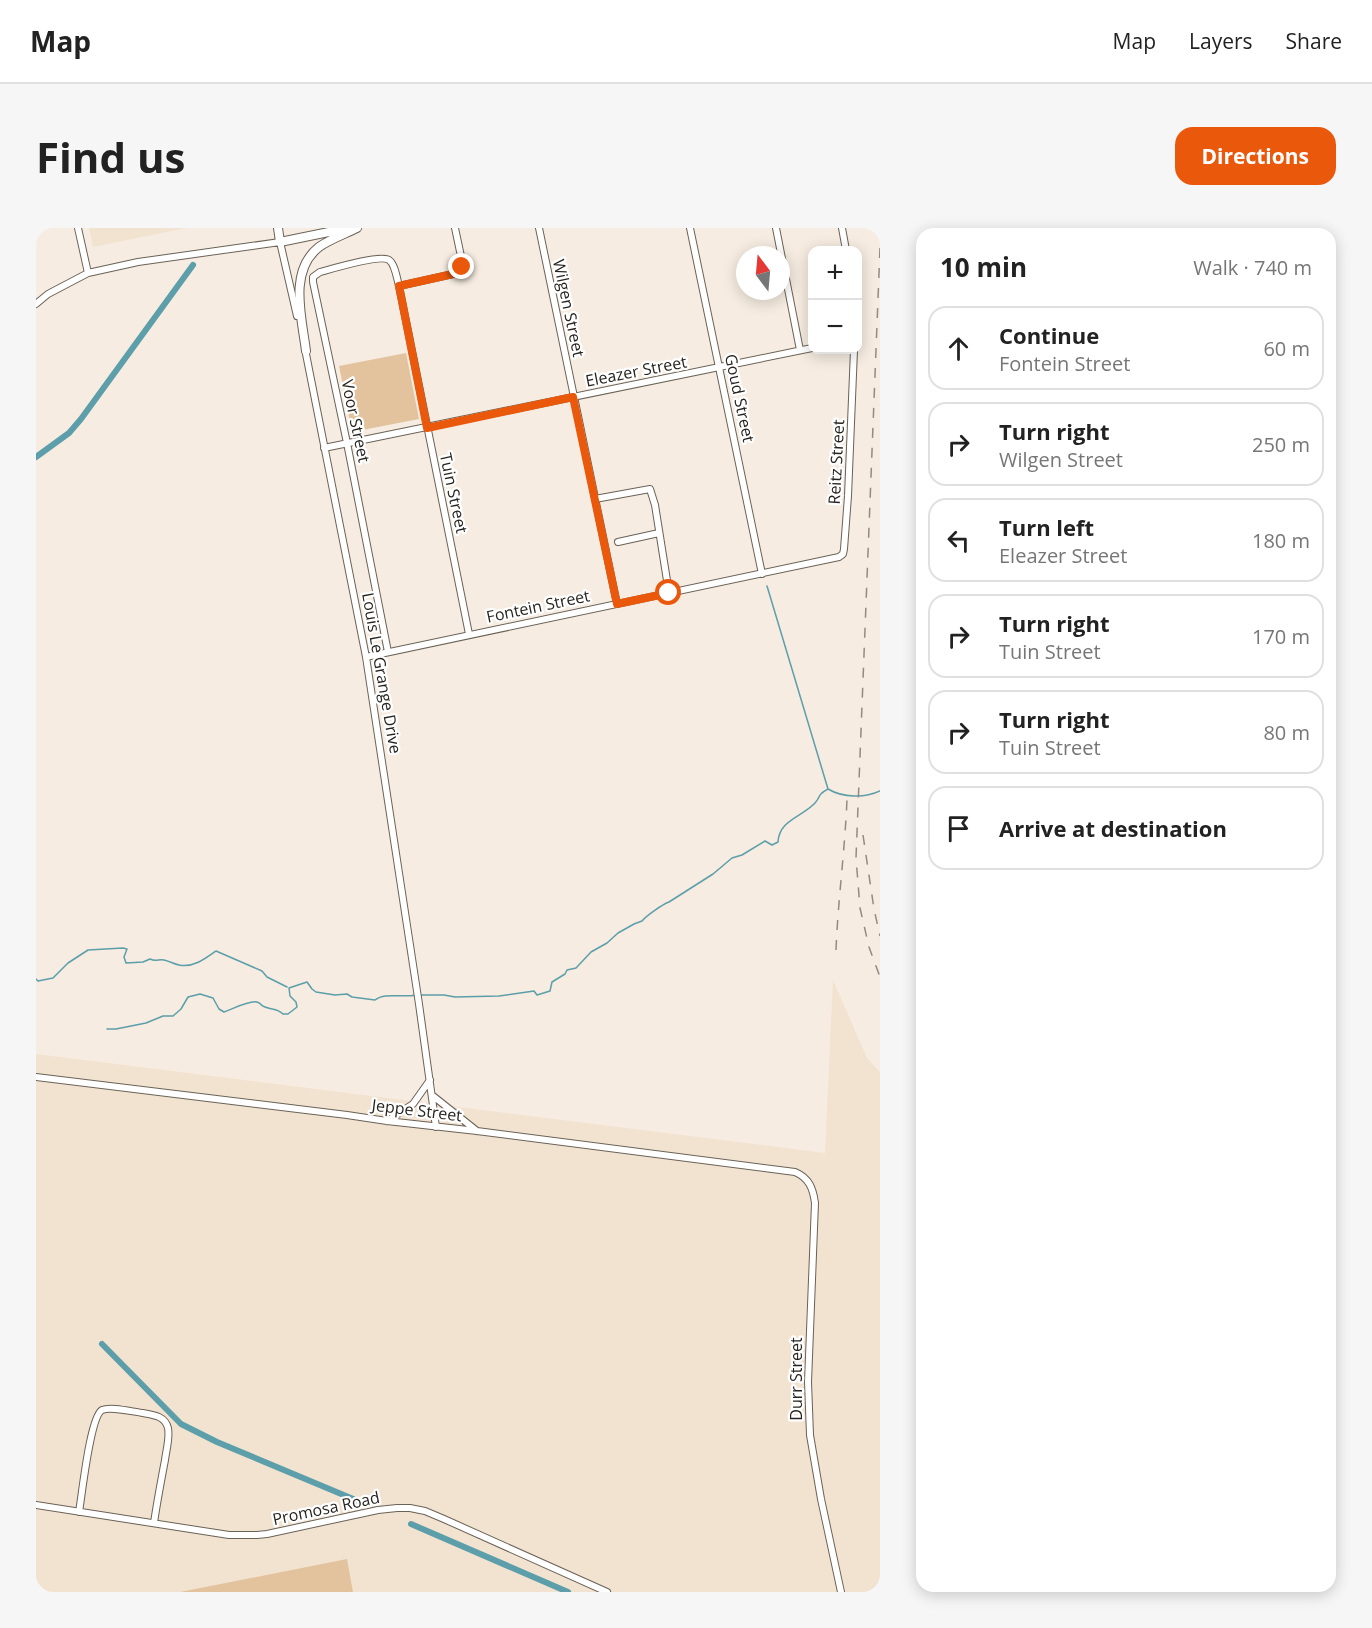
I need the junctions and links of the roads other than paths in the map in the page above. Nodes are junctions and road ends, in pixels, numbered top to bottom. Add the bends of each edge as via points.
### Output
1 (78, 228) edge
2 (278, 228) edge
3 (348, 228) edge
4 (357, 228) edge
5 (455, 228) edge
6 (539, 228) edge
7 (690, 228) edge
8 (776, 228) edge
9 (842, 228) edge
10 (280, 242) junction
11 (845, 246) edge
12 (391, 262) joint
13 (88, 273) junction
14 (399, 286) junction
15 (36, 304) edge
16 (808, 349) edge
17 (800, 350) junction
18 (306, 351) junction
19 (854, 354) edge
20 (720, 368) junction
21 (573, 397) junction
22 (427, 428) junction
23 (347, 443) junction
24 (324, 448) junction
25 (595, 499) junction
26 (659, 533) junction
27 (618, 542) dead end
28 (822, 561) joint
29 (762, 574) junction
30 (669, 593) junction
31 (617, 604) junction
32 (469, 634) junction
33 (388, 652) junction
34 (366, 657) junction
35 (36, 1077) edge
36 (430, 1080) junction
37 (432, 1096) junction
38 (387, 1121) junction
39 (436, 1126) junction
40 (477, 1131) junction
41 (795, 1172) joint
42 (36, 1505) edge
43 (80, 1512) junction
44 (154, 1523) junction
45 (607, 1592) edge
46 (841, 1592) edge

1 - 13 street
2 - 10 main road, Louis Le Grange Drive
3 - 10 main road
4 - 18 main road via 319,247 307,261 299,295
5 - 14 street via 462,261 460,270
6 - 21 street, Wilgen Street
7 - 20 street, Goud Street
8 - 17 street
9 - 11 street
10 - 13 street
10 - 18 street, Louis Le Grange Drive
12 - 14 street, Tuin Street
12 - 23 street, Voor Street via 385,258 372,259 313,277
13 - 15 street
14 - 22 street, Tuin Street
16 - 17 street, Eleazer Street
17 - 20 street, Eleazer Street
18 - 24 street, Louis Le Grange Drive
19 - 28 street, Reitz Street via 844,549 839,557
20 - 21 street, Eleazer Street
20 - 29 street, Goud Street
21 - 22 street, Eleazer Street
21 - 25 street, Wilgen Street
22 - 23 street, Eleazer Street
22 - 32 street, Tuin Street
23 - 24 street, Eleazer Street
23 - 33 street, Voor Street
24 - 34 street, Louis Le Grange Drive
25 - 26 street via 650,489
25 - 31 street, Wilgen Street
26 - 27 street
26 - 30 street
28 - 29 street, Fontein Street
29 - 30 street, Fontein Street
30 - 31 street, Fontein Street
31 - 32 street, Fontein Street
32 - 33 street, Fontein Street
33 - 34 street, Fontein Street
34 - 36 street, Louis Le Grange Drive
35 - 38 street, Jeppe Street
36 - 37 street, Louis Le Grange Drive
36 - 38 street via 413,1104
37 - 39 street, Louis Le Grange Drive
37 - 40 street
38 - 39 street, Jeppe Street
39 - 40 street, Jeppe Street
40 - 41 street, Jeppe Street
41 - 46 street, Durr Street via 807,1180 814,1193 810,1435
42 - 43 street, Promosa Road
43 - 44 street, Promosa Road
43 - 44 street via 97,1416 105,1409 125,1410 160,1416 168,1429
44 - 45 street, Promosa Road via 229,1535 257,1535 378,1510 410,1508 444,1519

